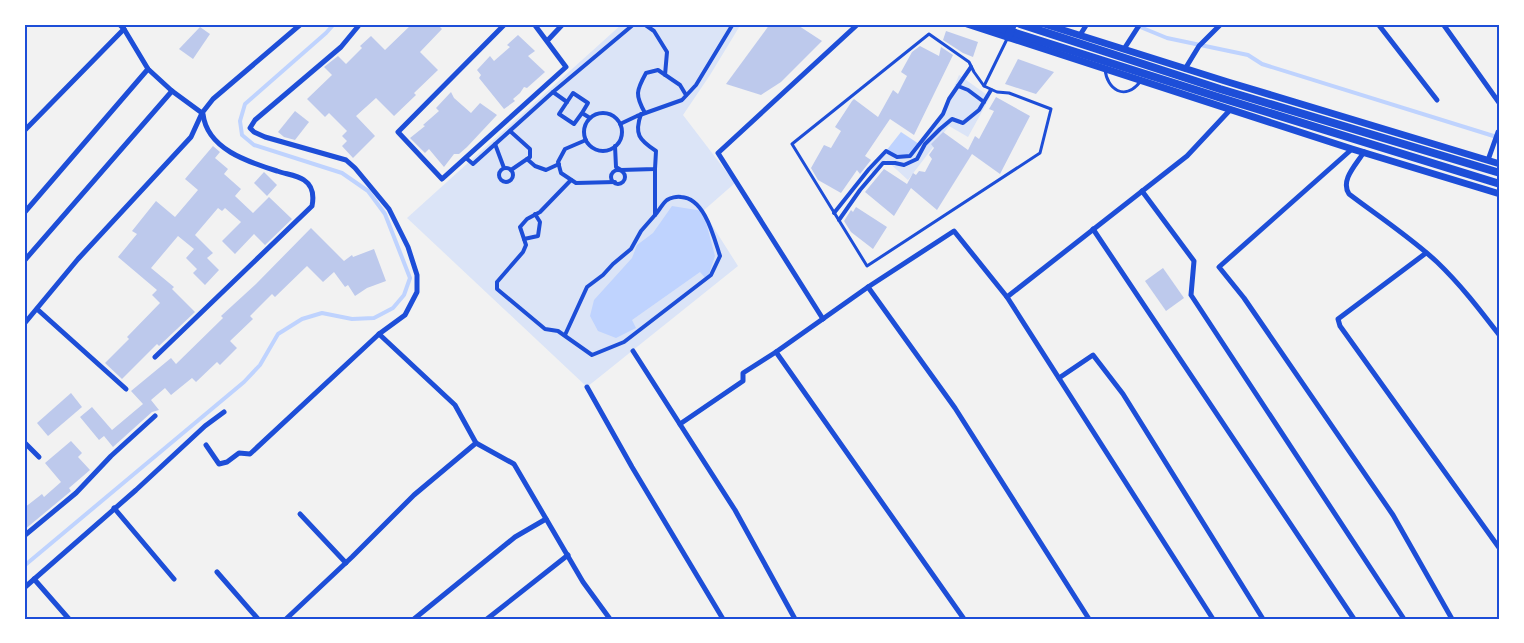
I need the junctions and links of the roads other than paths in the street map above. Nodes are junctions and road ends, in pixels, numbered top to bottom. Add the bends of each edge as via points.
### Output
1 (301, 24) edge
2 (360, 24) edge
3 (505, 24) edge
4 (534, 24) edge
5 (563, 24) edge
6 (634, 24) edge
7 (644, 24) edge
8 (733, 24) edge
9 (858, 24) edge
10 (967, 24) edge
11 (987, 24) edge
12 (1013, 24) edge
13 (1020, 24) edge
14 (1044, 24) edge
15 (1087, 24) edge
16 (1140, 24) edge
17 (1221, 24) edge
18 (1378, 24) edge
19 (1443, 24) edge
20 (122, 26) edge
21 (1080, 35) junction
22 (1008, 37) junction
23 (548, 40) junction
24 (1124, 49) junction
25 (972, 67) junction
26 (148, 69) junction
27 (1106, 69) junction
28 (1185, 69) junction
29 (665, 75) junction
30 (1141, 80) junction
31 (958, 86) junction
32 (984, 86) junction
33 (991, 90) junction
34 (172, 91) junction
35 (553, 92) junction
36 (687, 95) junction
37 (1437, 100) dead end
38 (567, 102) junction
39 (984, 102) junction
40 (1500, 104) edge
41 (1230, 110) junction
42 (202, 113) junction
43 (582, 113) junction
44 (643, 114) junction
45 (590, 118) junction
46 (620, 124) junction
47 (24, 131) edge
48 (510, 131) junction
49 (1500, 131) edge
50 (586, 140) junction
51 (495, 144) junction
52 (615, 146) junction
53 (1352, 149) junction
54 (1364, 152) junction
55 (466, 158) junction
56 (527, 159) junction
57 (1488, 160) junction
58 (559, 164) junction
59 (1500, 164) edge
60 (616, 167) junction
61 (504, 168) junction
62 (511, 170) junction
63 (621, 170) junction
64 (655, 170) junction
65 (613, 172) junction
66 (1500, 173) edge
67 (571, 180) junction
68 (615, 183) junction
69 (1500, 184) edge
70 (1142, 191) junction
71 (1500, 194) edge
72 (24, 213) edge
73 (834, 213) junction
74 (535, 214) junction
75 (655, 215) junction
76 (839, 220) junction
77 (1093, 229) junction
78 (524, 239) junction
79 (1426, 253) junction
80 (24, 261) edge
81 (868, 288) junction
82 (1007, 297) junction
83 (37, 309) junction
84 (823, 319) junction
85 (24, 324) edge
86 (379, 334) junction
87 (565, 336) junction
88 (1500, 336) edge
89 (633, 351) dead end
90 (776, 352) junction
91 (155, 357) dead end
92 (1059, 378) junction
93 (587, 387) dead end
94 (126, 389) dead end
95 (224, 412) dead end
96 (155, 416) dead end
97 (680, 424) junction
98 (24, 442) edge
99 (476, 443) junction
100 (206, 446) dead end
101 (39, 457) dead end
102 (114, 508) junction
103 (300, 514) dead end
104 (546, 519) junction
105 (24, 536) edge
106 (1500, 549) edge
107 (568, 555) junction
108 (345, 563) junction
109 (217, 572) dead end
110 (34, 579) junction
111 (174, 579) dead end
112 (24, 588) edge
113 (69, 619) edge
114 (258, 619) edge
115 (286, 619) edge
116 (414, 619) edge
117 (487, 619) edge
118 (610, 619) edge
119 (723, 619) edge
120 (795, 619) edge
121 (964, 619) edge
122 (1089, 619) edge
123 (1213, 619) edge
124 (1263, 619) edge
125 (1354, 619) edge
126 (1404, 619) edge
127 (1452, 619) edge

1 - 42 street via 213,99
2 - 86 street via 250,128 265,137 346,160 389,209 408,247 417,275 417,292 405,315
3 - 55 street via 398,132 442,179
4 - 23 street
5 - 23 street
6 - 35 street
7 - 29 street via 654,31 667,52
8 - 36 street
9 - 84 street via 718,153
10 - 22 street
11 - 69 main road
12 - 22 main road
13 - 66 main road
14 - 21 street
15 - 21 street
16 - 24 street
17 - 28 street via 1199,46
18 - 37 street
19 - 40 street
20 - 26 street
20 - 47 street
21 - 24 street
22 - 27 street
22 - 32 lane
23 - 55 street via 566,67
24 - 28 street
25 - 31 street
25 - 32 lane
25 - 73 lane via 929,34 792,144
26 - 34 street
26 - 72 street
27 - 30 street
27 - 30 lane via 1110,86 1117,90 1130,91
28 - 57 street
29 - 36 street
29 - 44 street via 658,70 646,73 638,87
30 - 41 street
31 - 39 street
31 - 73 street via 943,114 910,156 897,157 886,152
32 - 33 lane
33 - 39 street
33 - 76 lane via 1051,109 1041,153 867,266
34 - 42 street
34 - 80 street
35 - 38 street
35 - 48 street
36 - 44 street
38 - 43 street via 573,93 588,103
38 - 43 street via 559,114 574,124
39 - 76 street via 963,123 952,119 940,129 917,159 904,165 883,163
41 - 53 street
41 - 70 street via 1187,156
42 - 83 street via 191,136
42 - 91 street via 206,129 224,149 256,165 305,180 314,199 312,206
43 - 45 street
44 - 46 street
44 - 64 street via 637,125 638,135 656,151
45 - 46 street via 606,113
45 - 50 street via 585,125
46 - 52 street via 621,136
48 - 51 street
48 - 56 street via 530,149
49 - 57 street
50 - 52 street via 598,150
50 - 58 street via 565,149
51 - 55 street via 473,164
51 - 61 street
52 - 60 street
53 - 54 street
53 - 127 street via 1219,267 1393,515
54 - 71 street
54 - 79 street via 1346,180 1346,191
56 - 58 street via 546,170
56 - 62 street
57 - 59 street
58 - 67 street via 561,173
60 - 63 street
60 - 65 street
61 - 62 street
61 - 62 street via 499,175 504,182 512,178
63 - 64 street
63 - 65 street
63 - 68 street via 624,180
64 - 75 street
65 - 68 street
67 - 68 street
67 - 74 street
70 - 77 street
70 - 126 street via 1194,261 1191,295
73 - 76 lane
74 - 78 street via 520,227
74 - 78 street via 540,222 538,236
75 - 87 street via 631,249 587,287
75 - 87 street via 667,200 678,196 694,201 710,225 720,256 711,275 624,342 592,356
77 - 82 street
77 - 125 street
78 - 87 street via 523,252 497,282 497,289 545,329
79 - 88 street via 1469,296
79 - 106 street via 1338,319
81 - 82 street via 954,231
81 - 84 street
81 - 122 street via 955,408
82 - 92 street
83 - 85 street
83 - 94 street
84 - 90 street
86 - 99 street via 455,405
86 - 100 street via 250,454 239,453 219,464
89 - 97 street
90 - 97 street via 743,373 743,381
90 - 121 street
92 - 123 street
92 - 124 street via 1093,355 1123,394
93 - 119 street
95 - 102 street
96 - 105 street via 76,493
97 - 120 street via 735,510
98 - 101 street
99 - 104 street via 514,464
99 - 108 street via 414,495
102 - 110 street
102 - 111 street
103 - 108 street
104 - 107 street
104 - 116 street via 515,537
107 - 117 street
107 - 118 street
108 - 115 street
109 - 114 street
110 - 112 street
110 - 113 street

